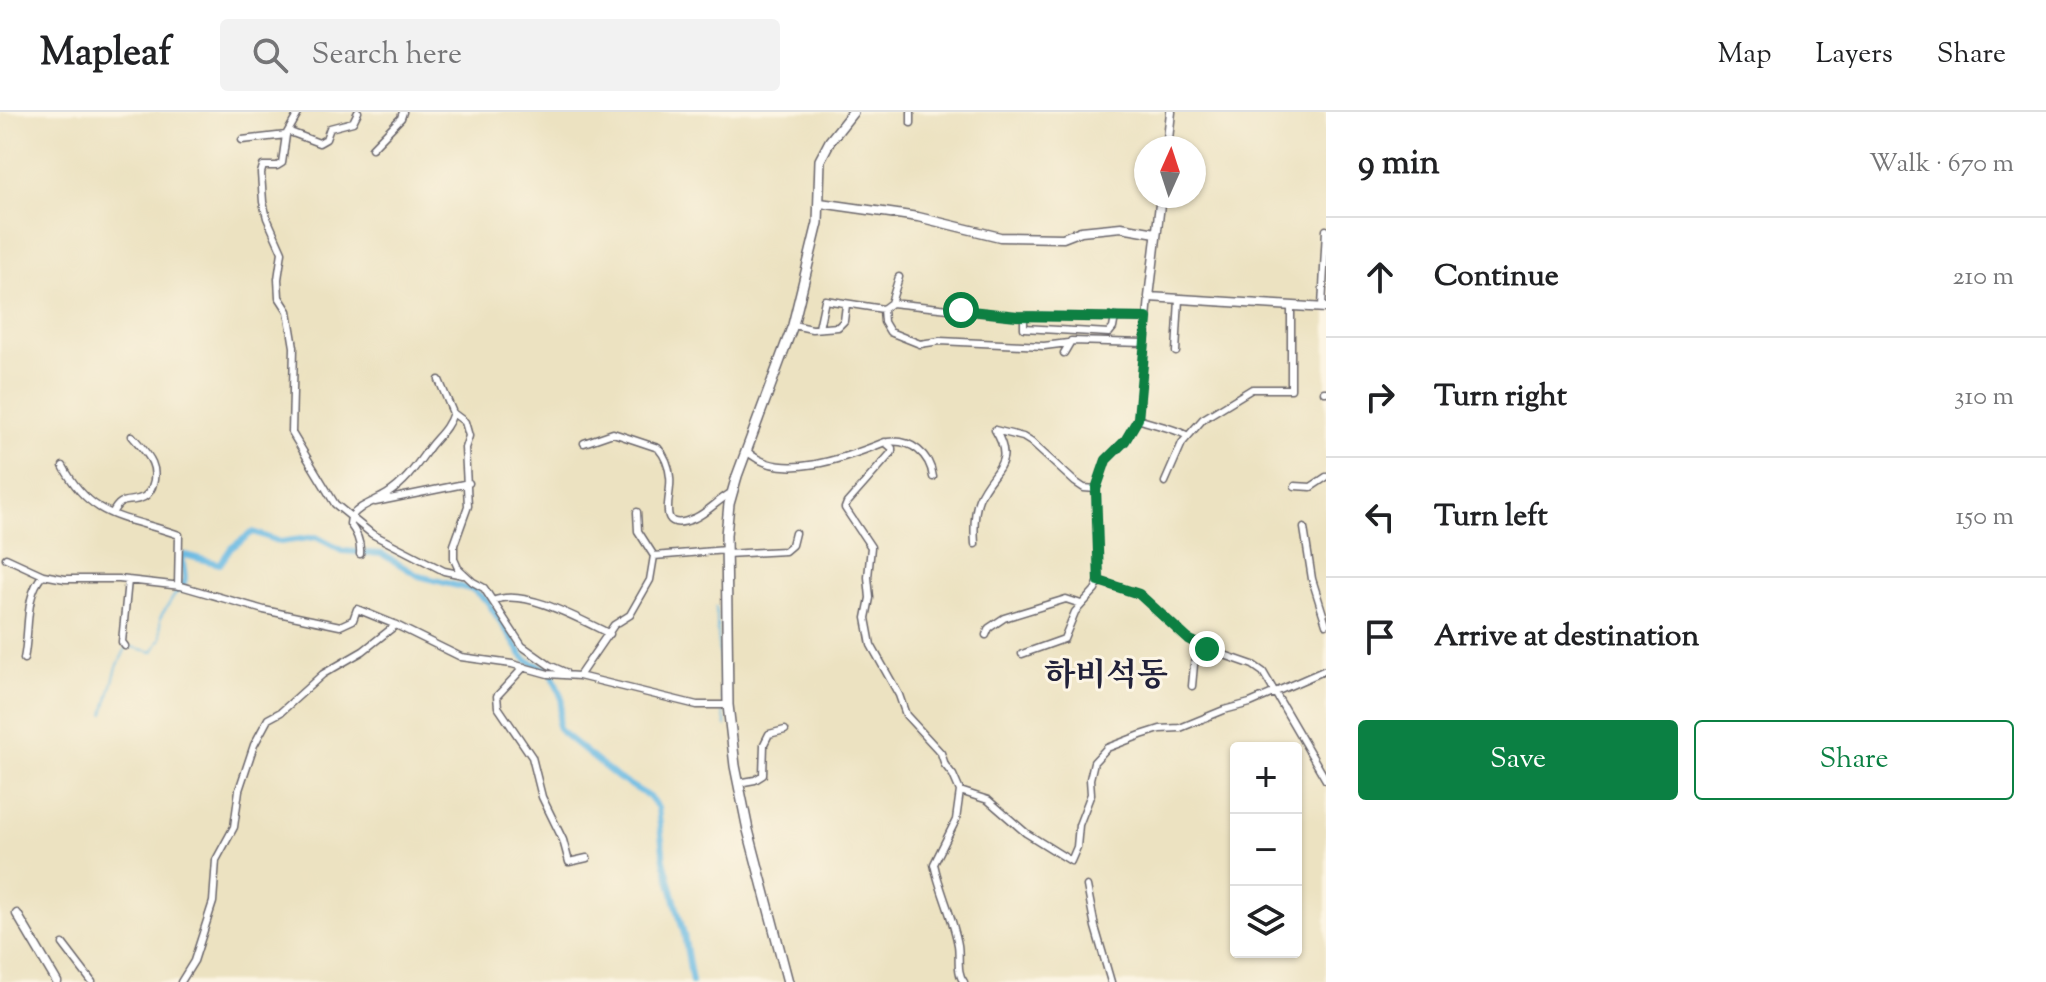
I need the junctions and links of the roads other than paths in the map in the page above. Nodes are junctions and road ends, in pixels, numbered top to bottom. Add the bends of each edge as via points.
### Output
1 (299, 112) edge
2 (358, 112) edge
3 (403, 112) edge
4 (853, 112) edge
5 (911, 112) edge
6 (1171, 112) edge
7 (911, 123) dead end
8 (288, 133) junction
9 (1168, 136) edge
10 (242, 140) dead end
11 (372, 148) dead end
12 (820, 203) junction
13 (1159, 208) edge
14 (1326, 230) edge
15 (1156, 233) junction
16 (899, 277) dead end
17 (1149, 297) junction
18 (1179, 299) junction
19 (891, 303) junction
20 (846, 305) junction
21 (1291, 306) junction
22 (1324, 308) edge
23 (883, 309) junction
24 (1024, 316) junction
25 (1072, 317) junction
26 (1115, 317) junction
27 (1147, 318) junction
28 (793, 325) junction
29 (819, 328) junction
30 (1071, 331) junction
31 (1068, 343) junction
32 (1145, 343) junction
33 (1176, 352) dead end
34 (1064, 353) dead end
35 (439, 380) dead end
36 (453, 413) junction
37 (1138, 419) junction
38 (1186, 435) junction
39 (132, 436) dead end
40 (885, 442) junction
41 (584, 443) dead end
42 (746, 450) junction
43 (63, 466) dead end
44 (933, 477) dead end
45 (1326, 477) edge
46 (1165, 482) dead end
47 (469, 483) junction
48 (1295, 486) dead end
49 (1096, 489) junction
50 (732, 493) junction
51 (368, 504) junction
52 (637, 512) dead end
53 (112, 514) junction
54 (351, 517) junction
55 (1304, 528) dead end
56 (795, 533) dead end
57 (975, 544) dead end
58 (360, 551) dead end
59 (726, 552) junction
60 (654, 556) junction
61 (6, 558) dead end
62 (43, 575) junction
63 (463, 575) junction
64 (128, 580) junction
65 (1099, 581) junction
66 (181, 587) junction
67 (493, 601) junction
68 (1081, 604) junction
69 (1326, 624) edge
70 (396, 625) junction
71 (610, 634) junction
72 (986, 635) dead end
73 (1196, 644) junction
74 (125, 646) dead end
75 (1022, 654) dead end
76 (24, 659) dead end
77 (524, 667) junction
78 (1326, 670) edge
79 (576, 675) junction
80 (1192, 686) dead end
81 (1276, 692) junction
82 (728, 705) junction
83 (785, 730) dead end
84 (1326, 780) edge
85 (738, 783) junction
86 (960, 791) junction
87 (587, 858) dead end
88 (1087, 886) dead end
89 (17, 914) dead end
90 (63, 944) dead end
91 (960, 981) edge
92 (57, 982) edge
93 (92, 982) edge
94 (181, 982) edge
95 (788, 982) edge
96 (1111, 982) edge

1 - 8 street
2 - 8 street via 353,122 330,128 319,143
3 - 11 street
4 - 12 main road via 822,155
5 - 7 street
6 - 9 street
8 - 10 street
8 - 54 street via 282,163 263,166 261,185 267,218 282,252 279,297 288,311 295,362 292,433 335,504
12 - 15 street via 918,217 1000,237 1063,238 1121,227
12 - 28 main road
13 - 15 street
14 - 22 street
15 - 17 street
16 - 19 street
17 - 18 street
17 - 27 street
18 - 21 street
18 - 33 street
19 - 23 street
19 - 24 street
20 - 23 street
20 - 29 street via 842,325
20 - 29 street via 825,300
21 - 22 street
21 - 38 street via 1291,389 1252,389 1213,411
23 - 31 street via 890,332 920,344
24 - 25 street
24 - 30 street via 1024,328
25 - 26 street
25 - 30 street
26 - 27 street
26 - 30 street via 1109,333
27 - 32 street
28 - 29 street
28 - 42 main road
31 - 32 street
31 - 34 street
32 - 37 street
35 - 36 street
36 - 47 street via 465,422 469,436
36 - 51 street via 449,426 412,473
37 - 38 street
37 - 49 street via 1106,460
38 - 46 street
39 - 53 street via 147,451 156,475 150,492 122,501
40 - 42 street via 845,458 789,466 765,462
40 - 44 street via 899,441 922,452
40 - 86 street via 892,452 846,506 871,547 871,645 906,715 941,753
41 - 50 street via 613,433 658,448 670,475 666,507 673,521 698,516
42 - 50 main road
43 - 53 street via 80,494
45 - 48 street via 1311,487
47 - 51 street
47 - 63 street via 468,506 454,545 454,559
49 - 57 street via 1075,482 1023,437 995,430 1004,459 978,501
49 - 65 street
50 - 59 main road
51 - 54 street
52 - 60 street via 638,531
53 - 66 street via 179,535
54 - 58 street
54 - 63 street via 372,534 444,571
55 - 69 street
56 - 59 street via 785,551
59 - 60 street
59 - 82 main road
60 - 71 street via 644,593
61 - 62 street
62 - 64 street
62 - 76 street via 31,593
63 - 67 street
64 - 66 street
64 - 74 street
65 - 68 street
65 - 73 street via 1139,594
66 - 70 street via 340,626 353,620 357,609
67 - 71 street via 504,596 536,603
67 - 79 street via 522,646
68 - 72 street via 1066,599 1004,618
68 - 75 street via 1064,639
70 - 77 street via 461,657
70 - 94 street via 268,719 239,790 234,827 216,860 213,902 194,961
71 - 79 street
73 - 80 street
73 - 81 street via 1253,665
77 - 79 street
77 - 87 street via 496,703 532,757 569,862
78 - 81 street
79 - 82 street via 697,705
81 - 84 street
81 - 86 street via 1107,748 1094,762 1091,794 1071,861 1026,833 988,800
82 - 85 main road
83 - 85 street via 769,734 764,744 763,775
85 - 95 main road
86 - 91 street via 956,820 934,864 957,941
88 - 96 street
89 - 92 street
90 - 93 street

